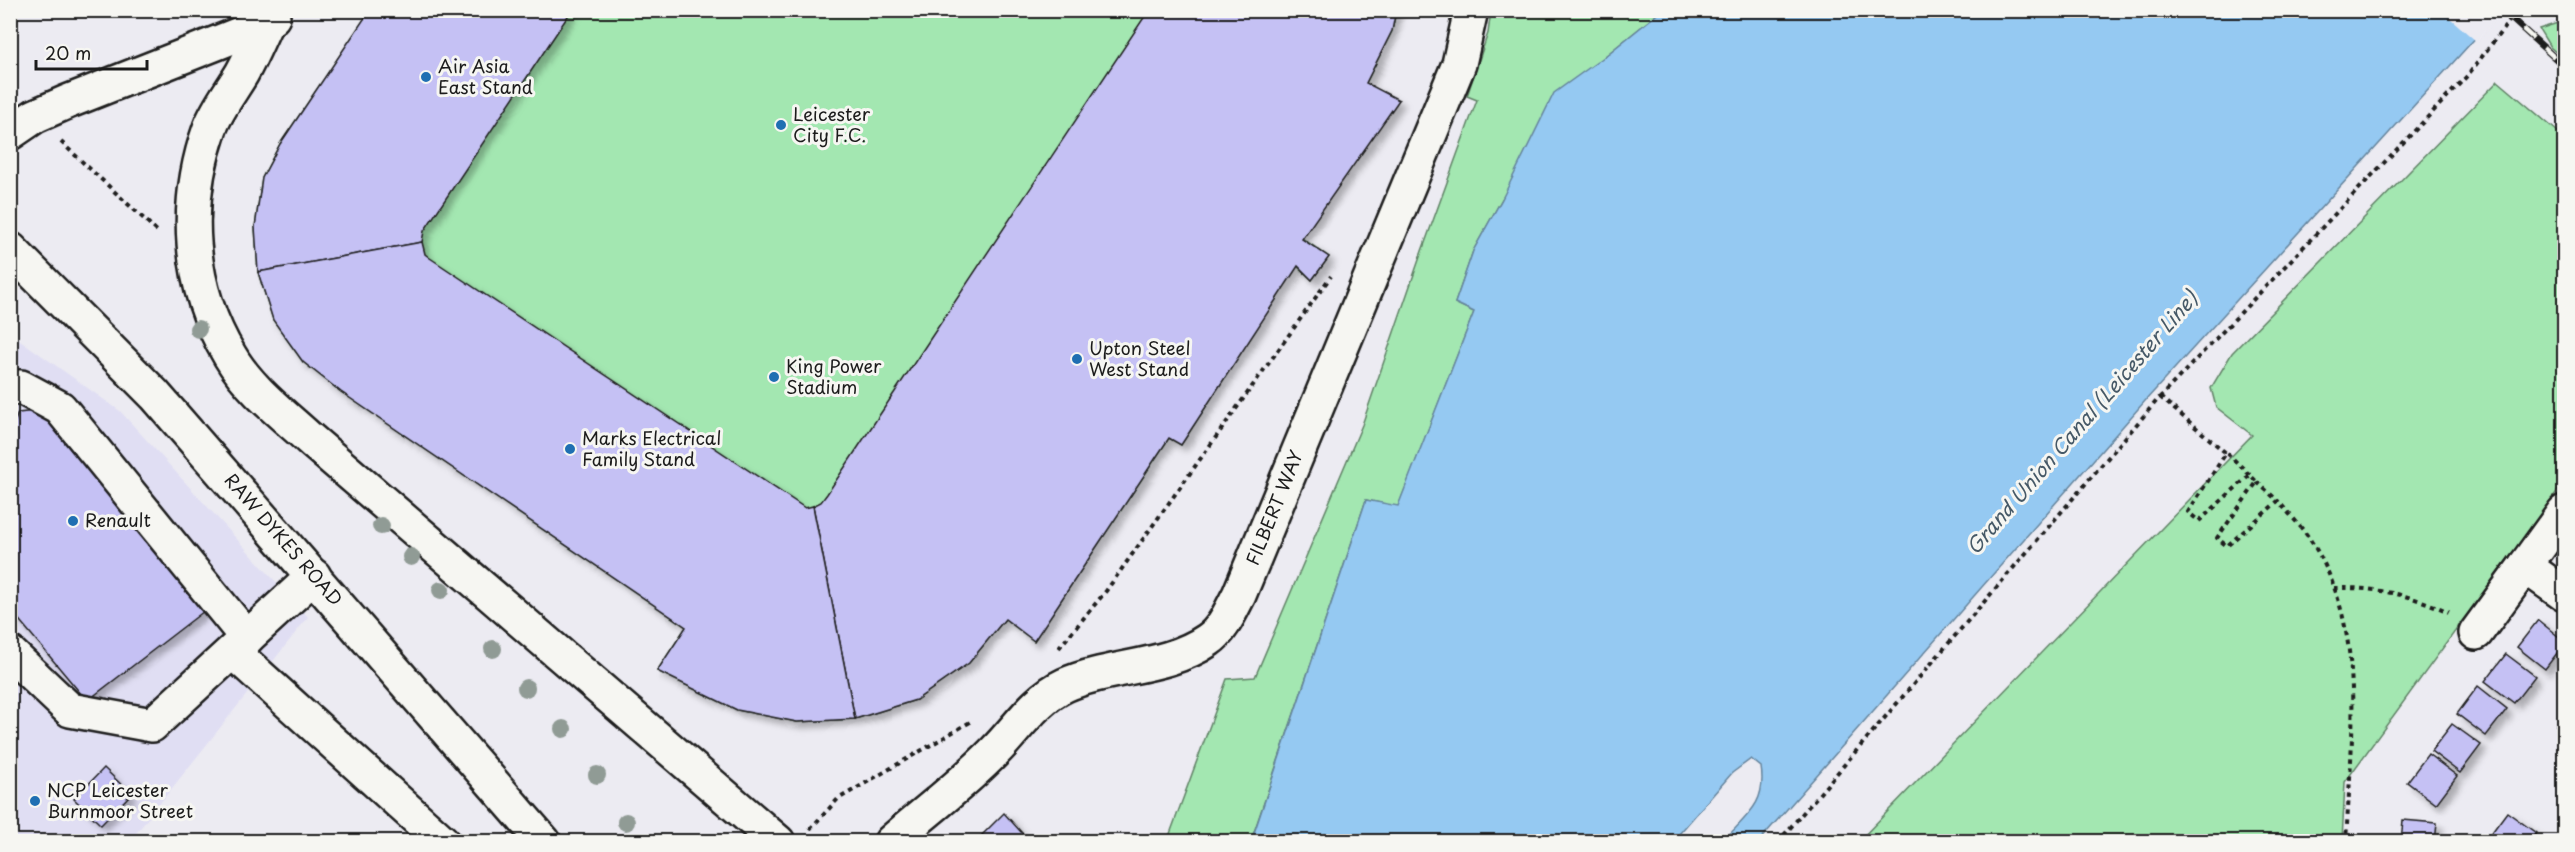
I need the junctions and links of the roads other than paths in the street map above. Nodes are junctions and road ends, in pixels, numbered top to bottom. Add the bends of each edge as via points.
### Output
1 (1472, 10) edge
2 (274, 17) edge
3 (23, 125) edge
4 (10, 249) edge
5 (10, 388) edge
6 (2565, 512) edge
7 (2525, 566) junction
8 (314, 576) junction
9 (2565, 594) edge
10 (2476, 633) road end
11 (240, 645) junction
12 (10, 653) edge
13 (793, 837) edge
14 (443, 842) edge
15 (544, 842) edge
16 (891, 842) edge

1 - 16 street, FILBERT WAY via 1459,64 1239,595 1224,622 1209,639 1170,658 1063,686 1039,703 994,752
2 - 3 street
2 - 13 street via 211,126 198,172 192,221 196,267 208,310 231,357 267,401
4 - 8 street, RAW DYKES ROAD via 155,395
5 - 11 street via 21,387 60,408
6 - 7 street
7 - 9 street
7 - 10 street
8 - 11 street
8 - 15 street, RAW DYKES ROAD
11 - 12 street via 152,725 70,710
11 - 14 street

